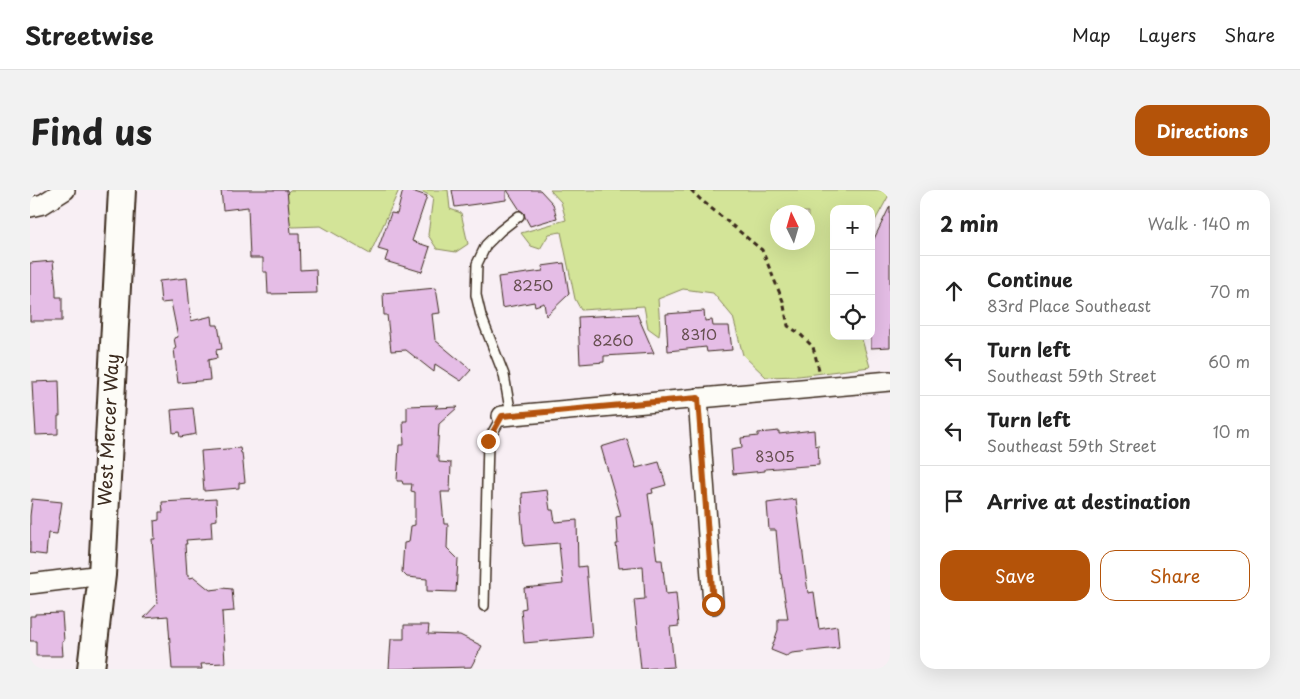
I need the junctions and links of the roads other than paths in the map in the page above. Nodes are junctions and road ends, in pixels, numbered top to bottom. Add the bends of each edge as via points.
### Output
1 (66, 190) edge
2 (122, 190) edge
3 (30, 206) edge
4 (519, 216) dead end
5 (890, 381) edge
6 (698, 398) junction
7 (507, 415) junction
8 (102, 576) junction
9 (30, 584) edge
10 (713, 604) dead end
11 (484, 606) dead end
12 (90, 669) edge

1 - 3 street via 43,204
2 - 8 street, West Mercer Way
4 - 7 lane via 486,245 477,264 476,295 504,375
5 - 6 street
6 - 7 street
6 - 10 street
7 - 11 lane via 488,441
8 - 9 street
8 - 12 street, West Mercer Way

